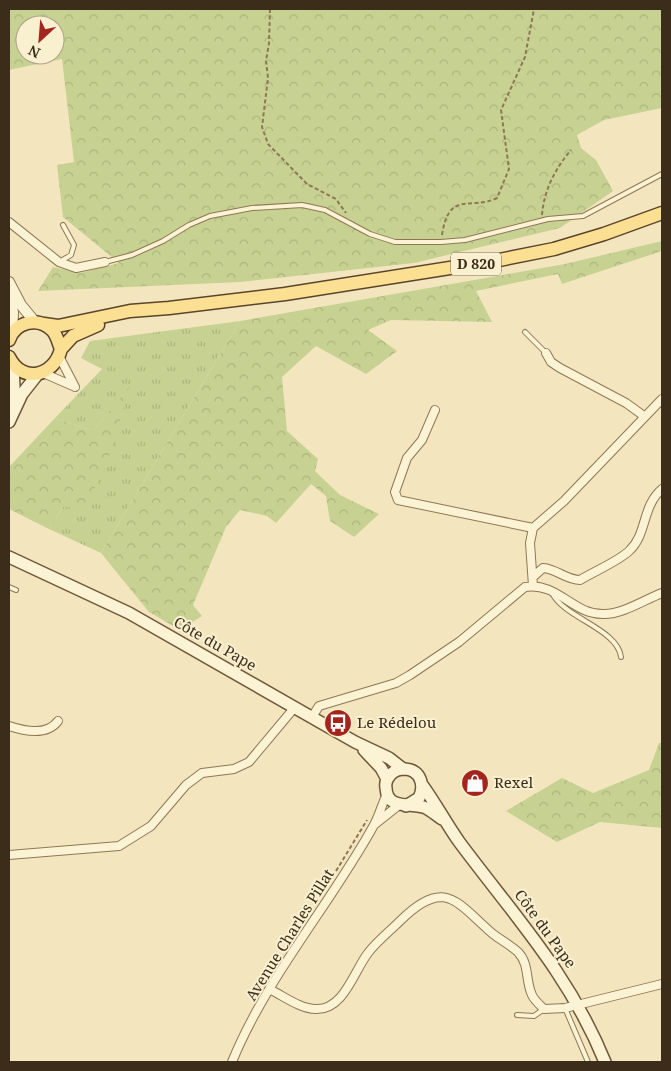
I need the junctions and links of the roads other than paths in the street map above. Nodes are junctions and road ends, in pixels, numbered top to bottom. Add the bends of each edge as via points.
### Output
1 (662, 174) edge
2 (662, 213) edge
3 (9, 222) edge
4 (63, 226) dead end
5 (59, 262) junction
6 (105, 262) joint
7 (9, 282) edge
8 (285, 294) junction
9 (9, 297) edge
10 (39, 323) junction
11 (525, 332) dead end
12 (10, 337) edge
13 (60, 353) junction
14 (546, 353) joint
15 (10, 360) edge
16 (40, 374) junction
17 (662, 399) edge
18 (9, 404) edge
19 (435, 410) dead end
20 (644, 416) junction
21 (9, 422) edge
22 (662, 489) edge
23 (533, 528) junction
24 (9, 557) edge
25 (9, 564) edge
26 (534, 576) junction
27 (56, 579) junction
28 (533, 586) junction
29 (9, 587) edge
30 (550, 589) junction
31 (16, 590) dead end
32 (662, 593) edge
33 (621, 657) dead end
34 (295, 707) junction
35 (312, 717) junction
36 (58, 721) dead end
37 (9, 726) edge
38 (356, 742) junction
39 (403, 769) junction
40 (387, 780) junction
41 (423, 786) junction
42 (387, 794) junction
43 (403, 805) junction
44 (446, 822) junction
45 (375, 824) junction
46 (9, 855) edge
47 (662, 984) edge
48 (271, 990) junction
49 (579, 1004) junction
50 (565, 1008) junction
51 (544, 1009) junction
52 (517, 1015) dead end
53 (232, 1062) edge
54 (588, 1062) edge
55 (605, 1062) edge

1 - 6 lane via 583,216 541,220 465,240 395,242 370,234 325,210 302,205 252,208 210,216 132,255
2 - 8 main road, D 820 via 554,249
3 - 5 street
4 - 5 lane via 74,245 70,255
5 - 6 street via 76,268
7 - 10 street via 21,305
8 - 10 main road, D 820 via 130,311 67,324
8 - 13 main road, D 820 via 228,307 105,322 73,336
9 - 12 street via 13,312
10 - 12 main road via 18,327
10 - 13 main road via 56,335
11 - 14 lane
13 - 16 main road via 52,367
13 - 16 street via 74,387
14 - 20 street via 560,368
15 - 16 main road via 28,374
15 - 18 main road via 14,387
16 - 21 main road via 22,394
17 - 20 street
19 - 23 street via 422,440 408,458 395,492 398,500
20 - 23 street via 564,501
22 - 26 street via 648,508 631,550 580,580 571,580 552,569 543,568
23 - 26 street via 530,543
24 - 27 main road, Côte du Pape
25 - 27 main road, Côte du Pape
26 - 28 street
27 - 34 main road, Côte du Pape via 129,613
28 - 30 street
28 - 35 street via 524,587 459,642 410,676 319,706
29 - 31 lane
30 - 32 street via 580,608 604,614 617,612
30 - 33 lane via 554,597 576,616 612,641
34 - 35 main road, Côte du Pape
34 - 46 street via 249,762 234,769 202,773 186,785 151,826 119,846
35 - 38 main road, Côte du Pape
36 - 37 street via 50,729
38 - 39 main road, Côte du Pape via 389,758
38 - 40 main road, Côte du Pape via 372,757
39 - 40 main road via 394,772
39 - 41 main road via 414,772
40 - 42 main road
41 - 43 main road via 419,798
41 - 44 main road, Côte du Pape
42 - 43 main road via 394,803
42 - 45 street, Avenue Charles Pillat
43 - 44 main road, Côte du Pape via 427,809
43 - 45 street, Avenue Charles Pillat
44 - 49 main road, Côte du Pape via 551,961
45 - 48 street, Avenue Charles Pillat
47 - 49 street
48 - 51 street via 305,1007 317,1010 331,1006 368,953 416,904 443,898 464,906 519,954 528,968 532,995
48 - 53 street, Avenue Charles Pillat
49 - 50 street
49 - 55 main road, Côte du Pape
50 - 51 street
50 - 54 lane
51 - 52 lane via 534,1016

